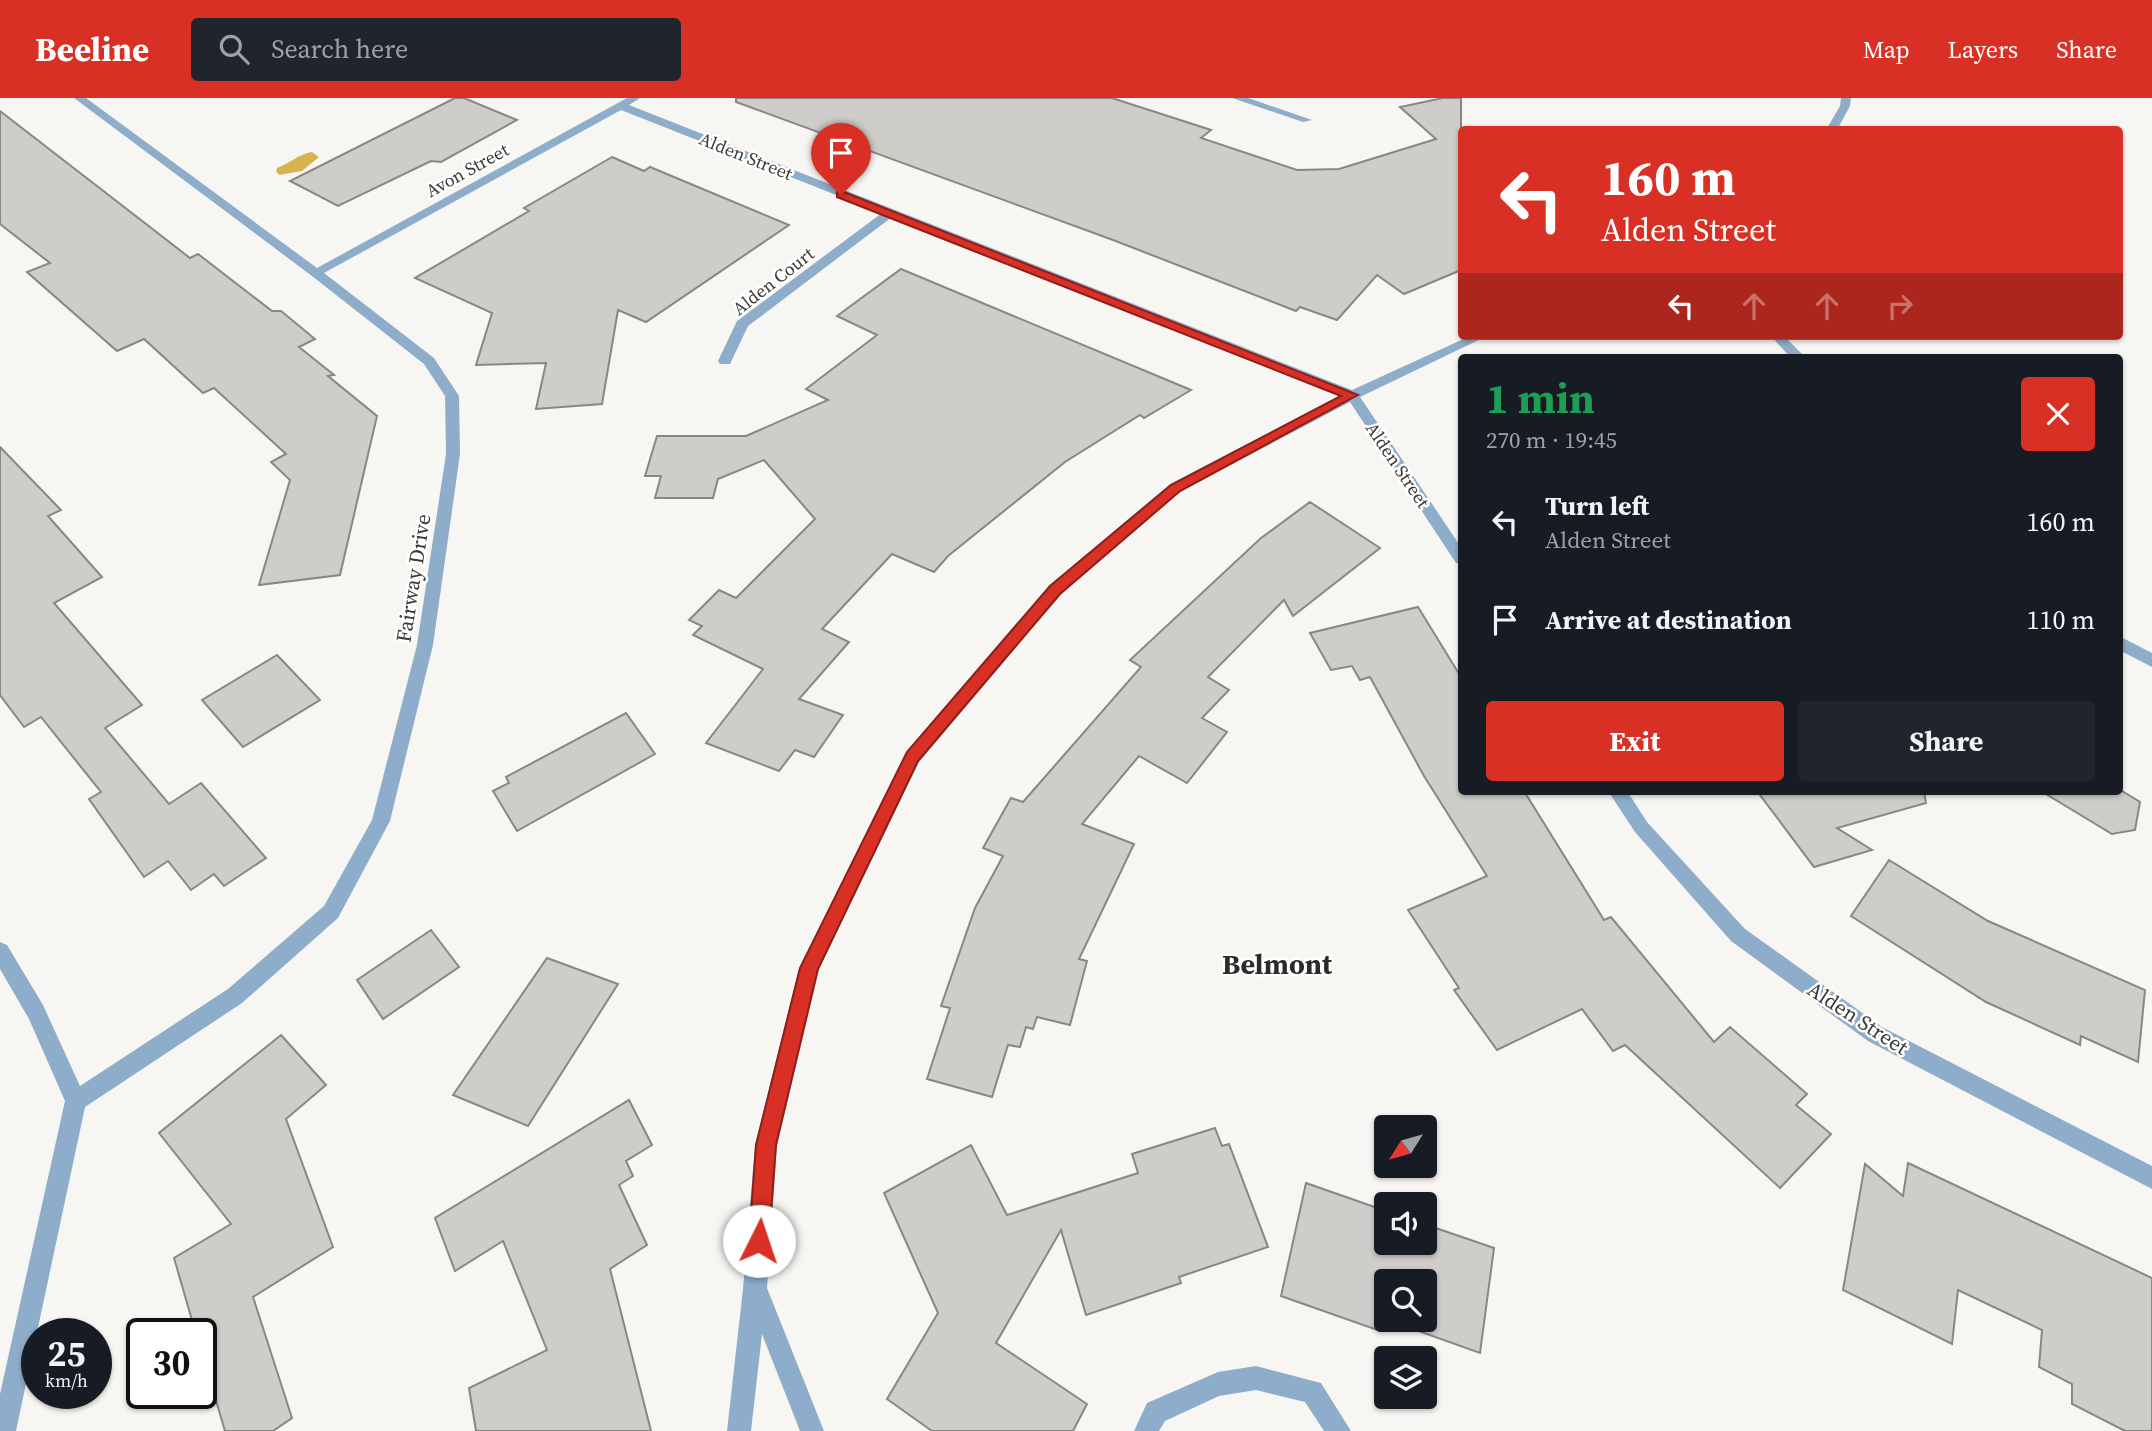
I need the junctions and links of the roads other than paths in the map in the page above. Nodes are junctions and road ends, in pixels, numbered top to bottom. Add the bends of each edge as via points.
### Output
1 (79, 98) edge
2 (635, 98) edge
3 (1237, 98) edge
4 (1846, 98) edge
5 (621, 106) junction
6 (1307, 120) dead end
7 (1833, 126) edge
8 (889, 214) junction
9 (316, 273) junction
10 (1472, 340) edge
11 (1781, 340) edge
12 (1795, 354) edge
13 (725, 361) dead end
14 (1352, 395) junction
15 (1458, 554) edge
16 (2123, 644) edge
17 (2152, 661) edge
18 (1620, 795) edge
19 (0, 951) edge
20 (76, 1101) junction
21 (2152, 1178) edge
22 (755, 1289) junction
23 (4, 1431) edge
24 (739, 1431) edge
25 (812, 1431) edge
26 (1146, 1431) edge
27 (1339, 1431) edge

1 - 9 street, Fairway Drive
2 - 5 street, Avon Street
3 - 6 street
4 - 7 street
5 - 8 street, Alden Street
5 - 9 street, Avon Street
8 - 13 street, Alden Court via 742,324
8 - 14 street, Alden Street
9 - 20 street, Fairway Drive via 429,361 453,396 453,454 425,645 381,821 331,912 235,996
10 - 14 street
11 - 12 street
14 - 15 street, Alden Street
14 - 22 street via 1175,488 1055,590 913,757 809,968 766,1145
16 - 17 street
18 - 21 street, Alden Street via 1642,827 1738,935 1854,1019
19 - 20 street via 36,1012
20 - 23 street
22 - 24 street
22 - 25 street
26 - 27 street via 1156,1412 1218,1384 1256,1378 1312,1392

